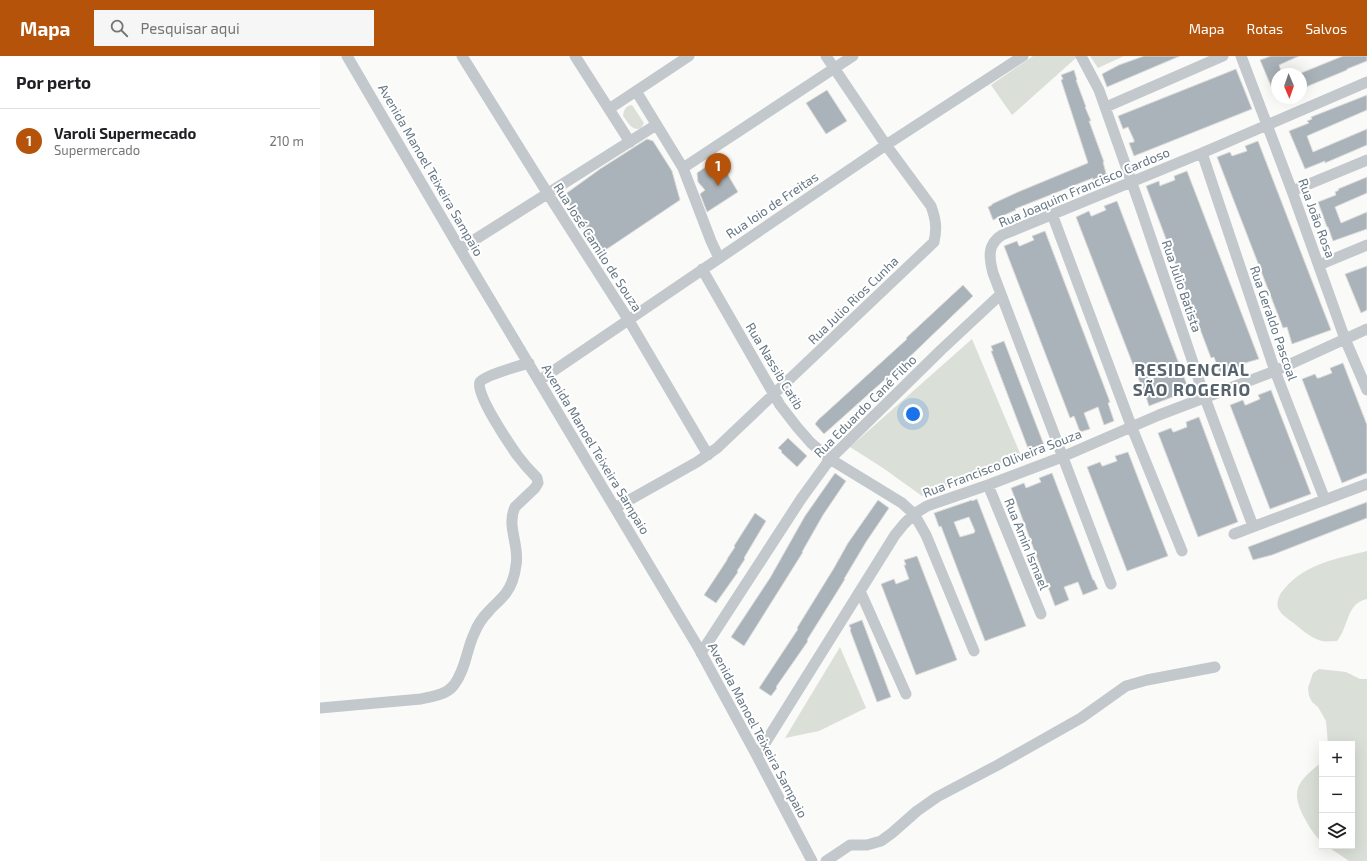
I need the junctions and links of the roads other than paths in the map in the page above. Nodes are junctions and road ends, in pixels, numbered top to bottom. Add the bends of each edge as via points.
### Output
1 (347, 56) edge
2 (462, 56) edge
3 (575, 56) edge
4 (689, 56) edge
5 (826, 56) edge
6 (852, 56) edge
7 (1023, 56) edge
8 (1081, 56) edge
9 (1223, 56) edge
10 (1241, 56) edge
11 (834, 68) junction
12 (1367, 82) edge
13 (636, 91) junction
14 (1106, 107) junction
15 (609, 109) junction
16 (1267, 124) junction
17 (656, 125) junction
18 (630, 142) junction
19 (886, 144) junction
20 (1202, 153) junction
21 (1367, 160) edge
22 (683, 168) junction
23 (1132, 182) junction
24 (1292, 191) junction
25 (548, 194) junction
26 (1052, 214) junction
27 (1367, 245) edge
28 (460, 249) junction
29 (719, 258) junction
30 (1319, 266) junction
31 (702, 269) junction
32 (1001, 294) junction
33 (628, 320) junction
34 (1367, 329) edge
35 (1345, 339) junction
36 (529, 363) junction
37 (1275, 371) junction
38 (540, 380) junction
39 (1367, 390) edge
40 (774, 394) junction
41 (1205, 398) junction
42 (1132, 428) junction
43 (708, 455) junction
44 (1062, 457) junction
45 (830, 459) junction
46 (1367, 484) edge
47 (988, 485) junction
48 (1325, 500) junction
49 (615, 508) junction
50 (914, 514) junction
51 (1253, 526) junction
52 (1234, 534) dead end
53 (1182, 550) dead end
54 (1111, 584) dead end
55 (860, 591) junction
56 (1041, 614) dead end
57 (974, 651) dead end
58 (701, 653) junction
59 (1215, 667) dead end
60 (906, 694) dead end
61 (320, 708) edge
62 (757, 756) junction
63 (812, 861) edge
64 (826, 861) edge

1 - 28 street, Avenida Manoel Teixeira Sampaio
2 - 25 street, Rua José Camilo de Souza
3 - 15 street
4 - 13 street
5 - 11 street, Rua Julio Rios Cunha
6 - 11 street
7 - 19 street, Rua Ioio de Freitas
8 - 14 street, Rua Julio Batista
9 - 14 street
10 - 16 street, Rua João Rosa
11 - 19 street, Rua Julio Rios Cunha
11 - 22 street
12 - 16 street, Rua Joaquim Francisco Cardoso
13 - 15 street
13 - 17 street
14 - 23 street, Rua Julio Batista
15 - 18 street
16 - 20 street, Rua Joaquim Francisco Cardoso
16 - 24 street, Rua João Rosa
17 - 18 street
17 - 22 street
18 - 25 street
19 - 29 street, Rua Ioio de Freitas
19 - 40 street, Rua Julio Rios Cunha via 931,206 936,229 934,242
20 - 23 street, Rua Joaquim Francisco Cardoso
20 - 37 street, Rua Geraldo Pascoal
21 - 24 street
22 - 29 street
23 - 26 street, Rua Joaquim Francisco Cardoso
23 - 41 street, Rua Julio Batista
24 - 30 street, Rua João Rosa
25 - 28 street
25 - 33 street, Rua José Camilo de Souza
26 - 32 street, Rua Joaquim Francisco Cardoso via 1002,235 993,243 991,265
26 - 42 street
27 - 30 street
28 - 36 street, Avenida Manoel Teixeira Sampaio
29 - 31 street, Rua Ioio de Freitas
30 - 35 street, Rua João Rosa
31 - 33 street, Rua Ioio de Freitas
31 - 40 street, Rua Nassib Catib
32 - 44 street, Rua Joaquim Francisco Cardoso
32 - 45 street, Rua Eduardo Cané Filho
33 - 38 street, Rua Ioio de Freitas
33 - 43 street, Rua José Camilo de Souza
34 - 35 street, Rua Francisco Oliveira Souza
35 - 37 street, Rua Francisco Oliveira Souza
35 - 39 street, Rua João Rosa
36 - 38 street, Avenida Manoel Teixeira Sampaio
36 - 61 street via 484,379 479,385 489,410 538,483 513,511 517,560 511,584 475,631 460,677 444,694 436,696
37 - 41 street, Rua Francisco Oliveira Souza
37 - 48 street, Rua Geraldo Pascoal
38 - 49 street, Avenida Manoel Teixeira Sampaio
40 - 43 street, Rua Julio Rios Cunha
40 - 45 street, Rua Nassib Catib via 797,427
41 - 42 street, Rua Francisco Oliveira Souza
41 - 51 street, Rua Julio Batista
42 - 44 street, Rua Francisco Oliveira Souza
42 - 53 street
43 - 49 street, Rua Julio Rios Cunha
44 - 47 street, Rua Francisco Oliveira Souza
44 - 54 street, Rua Joaquim Francisco Cardoso
45 - 50 street, Rua Nassib Catib
45 - 58 street, Rua Eduardo Cané Filho via 800,499
46 - 48 street
47 - 50 street, Rua Francisco Oliveira Souza via 927,506
47 - 56 street, Rua Amin Ismael
48 - 51 street
49 - 58 street, Avenida Manoel Teixeira Sampaio
50 - 55 street, Rua Francisco Oliveira Souza via 895,535
50 - 57 street, Rua Nassib Catib via 929,541
51 - 52 street
55 - 60 street
55 - 62 street, Rua Francisco Oliveira Souza
58 - 62 street, Avenida Manoel Teixeira Sampaio
59 - 64 street via 1126,686 1082,718 937,797 881,841 867,845 850,845
62 - 63 street, Avenida Manoel Teixeira Sampaio

